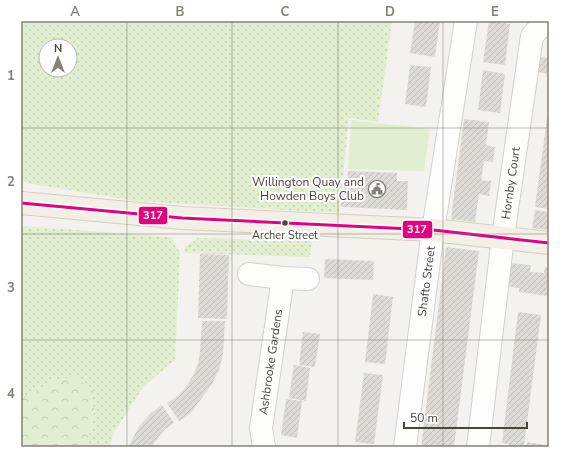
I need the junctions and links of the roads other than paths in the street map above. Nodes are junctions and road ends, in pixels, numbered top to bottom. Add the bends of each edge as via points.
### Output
1 (466, 21) edge
2 (549, 26) edge
3 (21, 203) edge
4 (433, 230) junction
5 (503, 237) junction
6 (549, 243) edge
7 (249, 274) dead end
8 (283, 278) junction
9 (308, 279) dead end
10 (264, 447) edge
11 (405, 447) edge
12 (478, 447) edge

1 - 4 street, Shafto Street
2 - 5 street, Hornby Court via 542,25 532,36
3 - 4 main road via 182,218
4 - 5 main road
4 - 11 street, Shafto Street
5 - 6 main road
5 - 12 street, Hornby Court
7 - 8 street
8 - 9 street
8 - 10 street, Ashbrooke Gardens via 261,428

